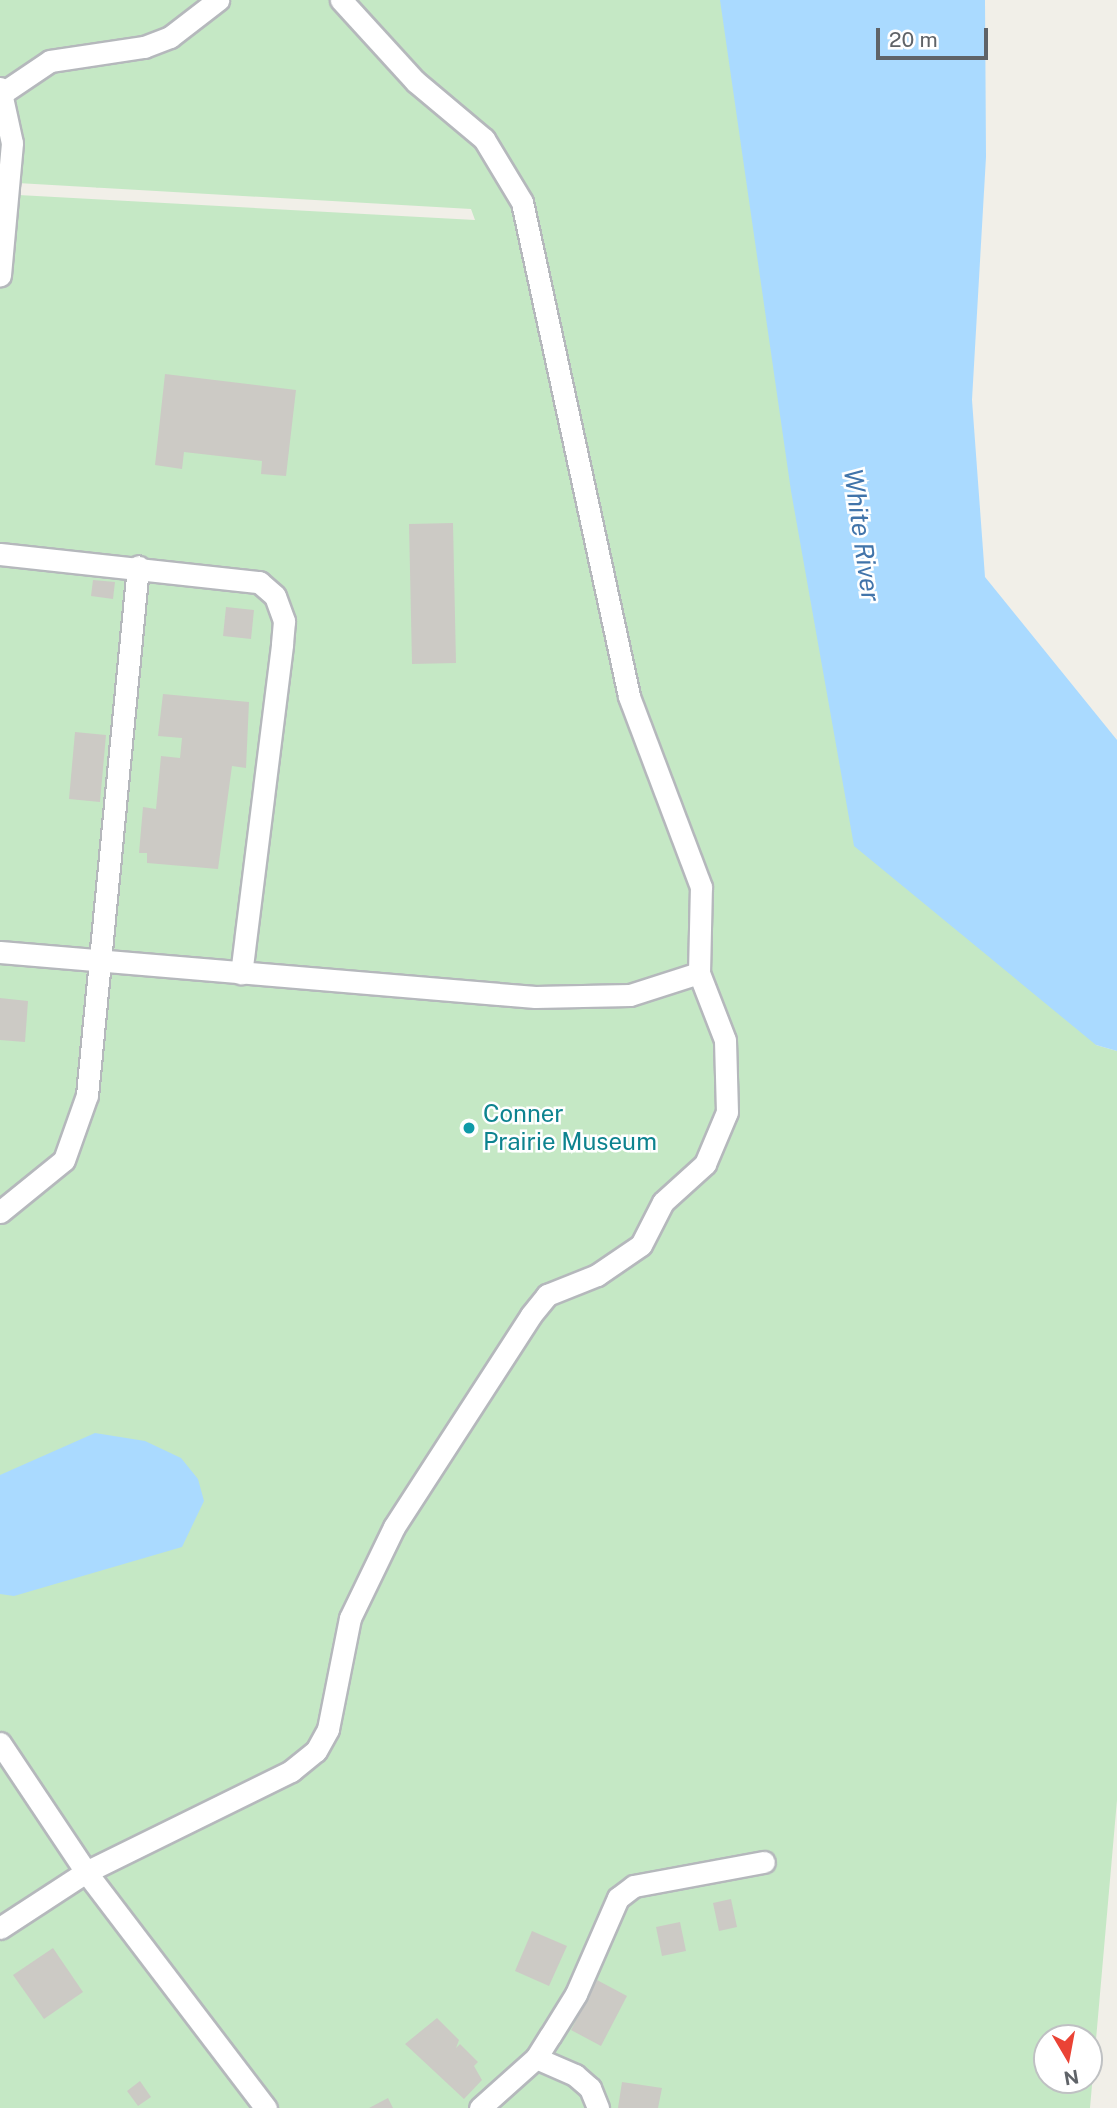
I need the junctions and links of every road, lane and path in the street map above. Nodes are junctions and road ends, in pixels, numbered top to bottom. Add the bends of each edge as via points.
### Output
1 (218, 0) edge
2 (341, 0) edge
3 (2, 90) edge
4 (0, 275) edge
5 (0, 554) edge
6 (138, 566) junction
7 (0, 952) edge
8 (96, 960) junction
9 (241, 973) junction
10 (699, 974) junction
11 (0, 1212) edge
12 (0, 1743) edge
13 (764, 1862) dead end
14 (86, 1872) junction
15 (0, 1928) edge
16 (536, 2058) junction
17 (266, 2108) edge
18 (480, 2108) edge
19 (598, 2108) edge

1 - 3 lane via 170,37 144,47 50,61
2 - 10 lane via 415,81 484,139 522,202 629,696 701,887
3 - 4 lane via 12,177
5 - 6 lane
6 - 8 lane
6 - 9 lane via 259,582 275,596 284,621
7 - 8 lane
8 - 9 lane
8 - 11 lane via 87,1095 74,1138 64,1160 20,1201
9 - 10 lane via 534,997 603,998
10 - 14 lane via 725,1040 729,1071 727,1112 718,1142 693,1179 663,1202 641,1245 627,1259 547,1295 531,1314 394,1527 363,1585 350,1618 328,1729 316,1751 291,1771
12 - 14 lane
13 - 16 lane via 634,1886 618,1898 576,1994
14 - 15 lane
14 - 17 lane
16 - 18 lane
16 - 19 lane via 590,2088

